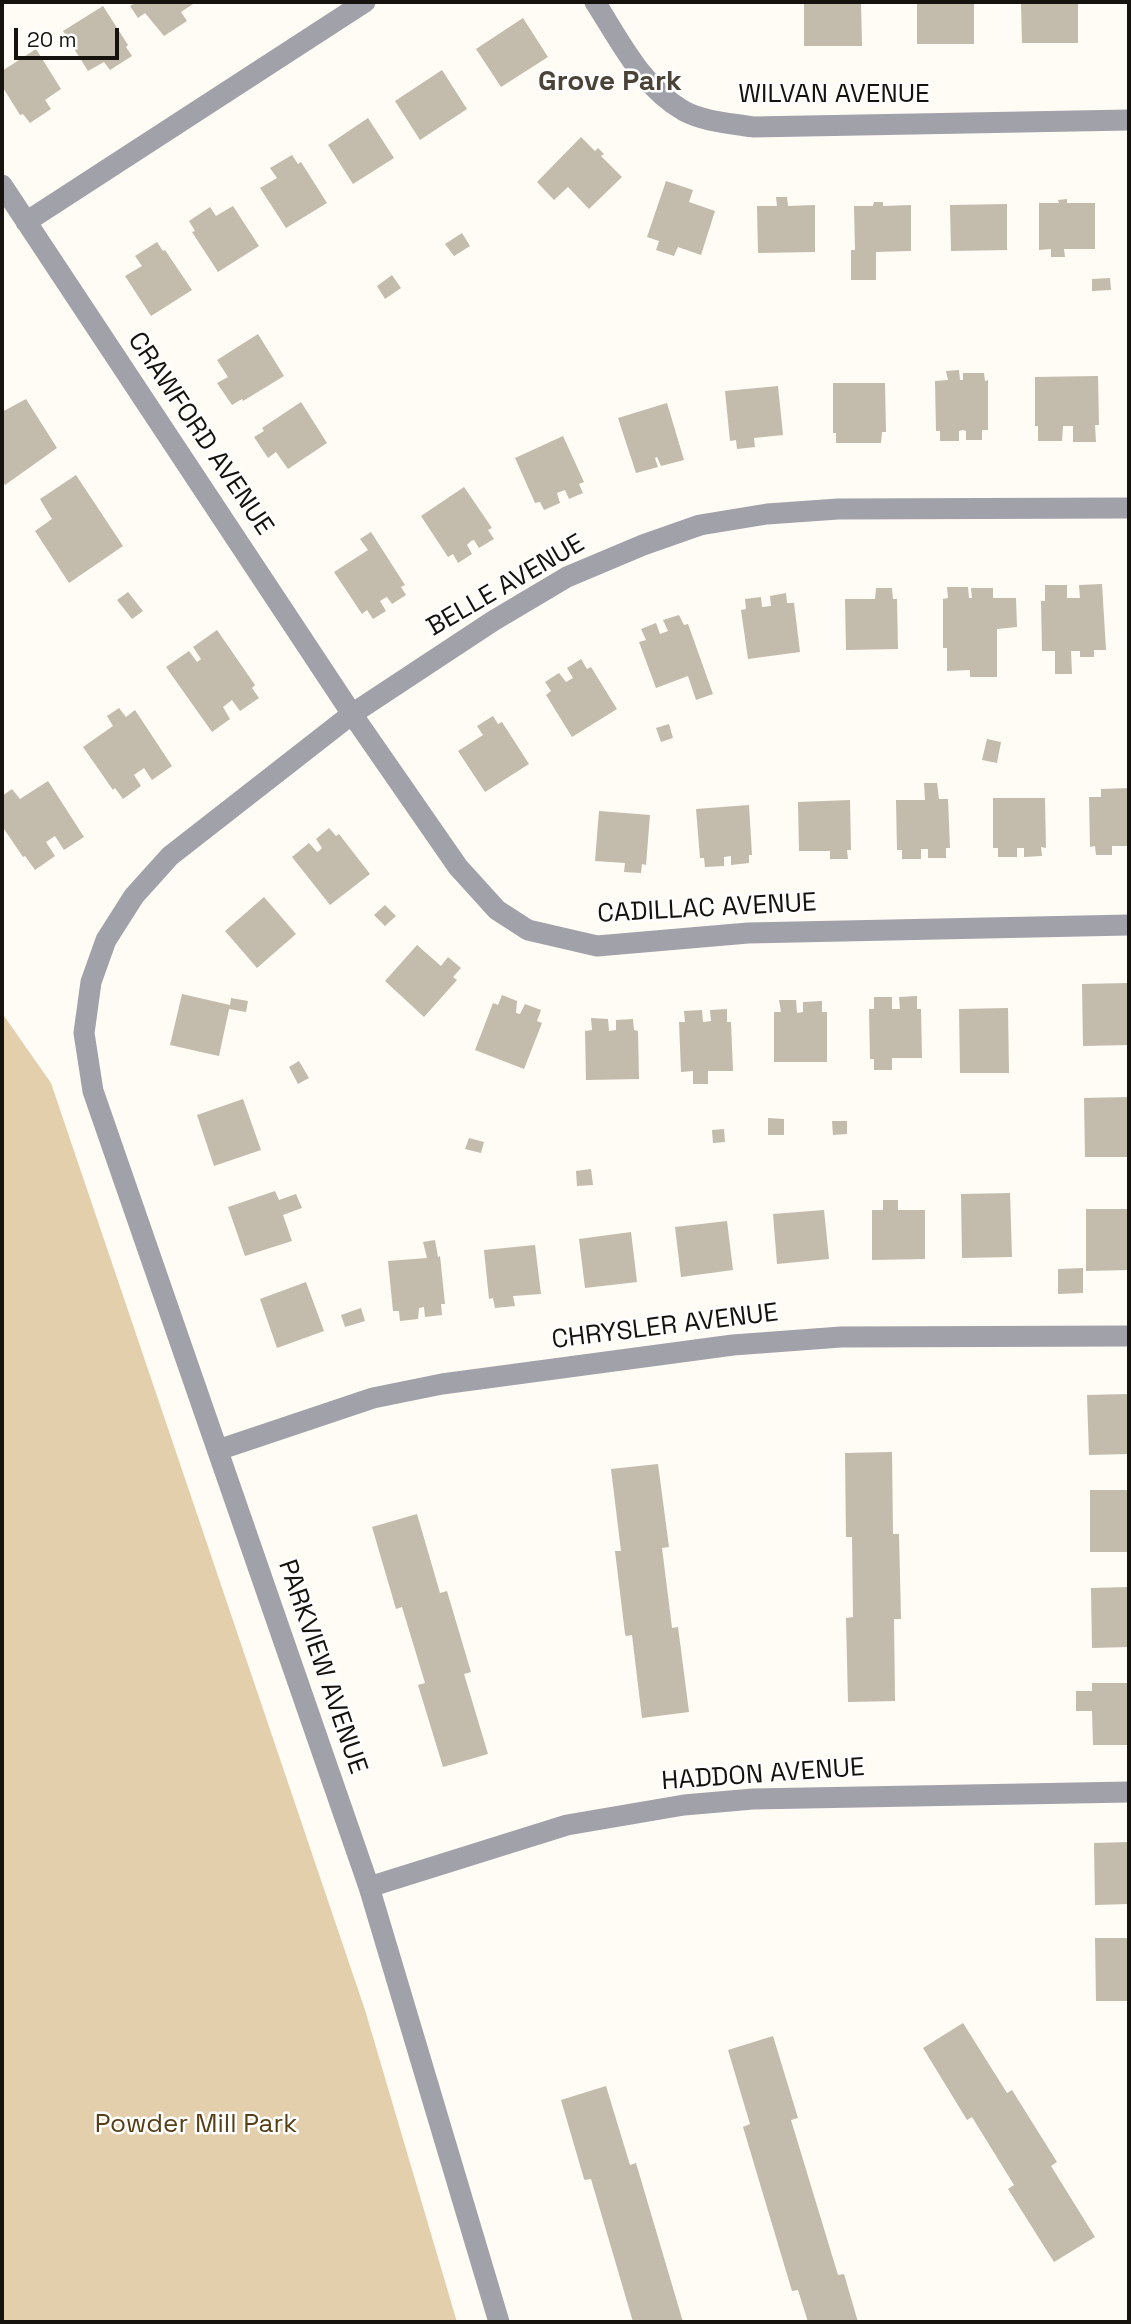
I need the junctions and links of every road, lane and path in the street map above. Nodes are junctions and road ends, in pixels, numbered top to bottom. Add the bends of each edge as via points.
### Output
1 (365, 2) edge
2 (595, 2) edge
3 (1129, 120) edge
4 (2, 185) edge
5 (26, 222) junction
6 (1129, 508) edge
7 (352, 714) junction
8 (1129, 925) edge
9 (84, 1033) joint
10 (1129, 1336) edge
11 (218, 1450) junction
12 (1129, 1791) edge
13 (369, 1887) junction
14 (499, 2322) edge

1 - 5 street
2 - 3 street, WILVAN AVENUE via 640,72 661,95 685,112 711,120 753,127
4 - 5 street, CRAWFORD AVENUE
5 - 7 street, CRAWFORD AVENUE
6 - 7 street, BELLE AVENUE via 838,509 767,514 700,526 567,577
7 - 8 street, CADILLAC AVENUE via 458,867 496,910 528,930 559,939 597,947 748,933
7 - 9 street, BELLE AVENUE via 170,856 134,896 106,940 94,972
9 - 11 street, PARKVIEW AVENUE via 93,1091
10 - 11 street, CHRYSLER AVENUE via 841,1337 733,1345 443,1384 373,1398
11 - 13 street, PARKVIEW AVENUE
12 - 13 street, HADDON AVENUE via 753,1799 684,1805 567,1825
13 - 14 street, PARKVIEW AVENUE

